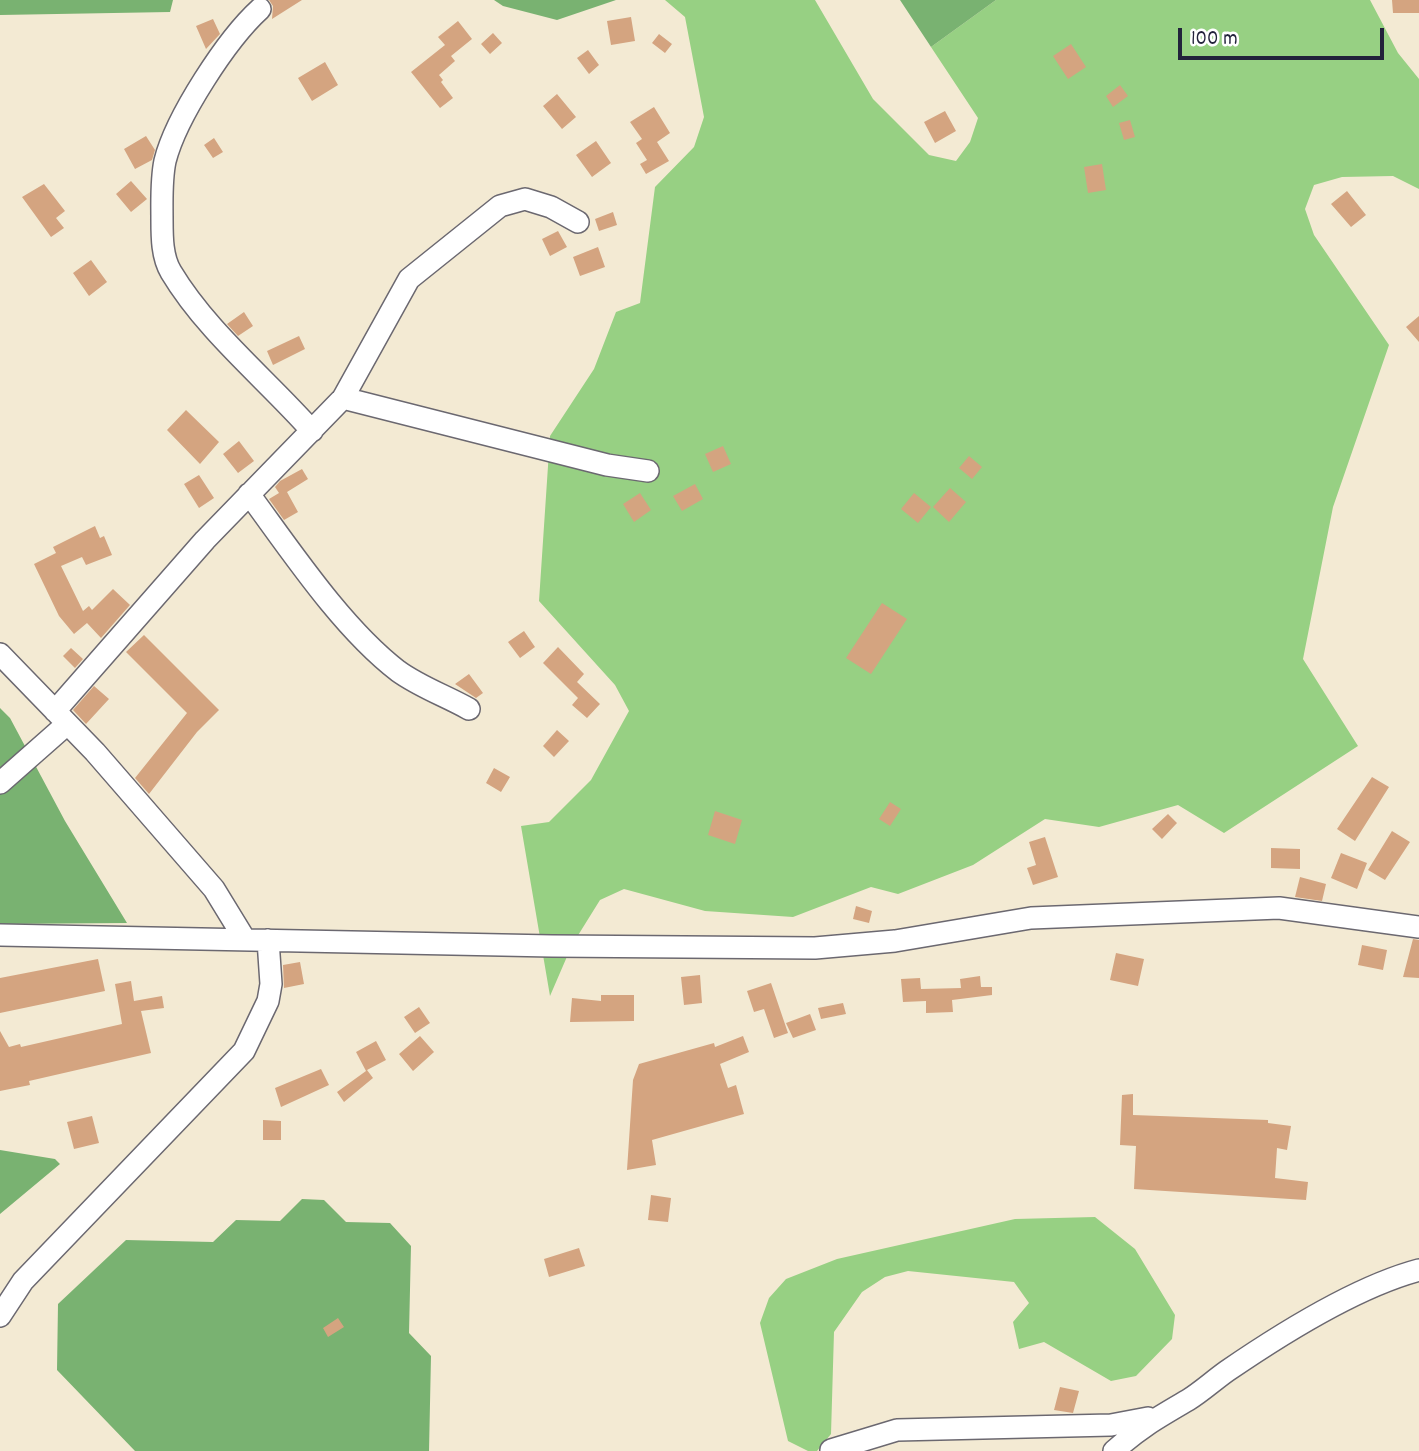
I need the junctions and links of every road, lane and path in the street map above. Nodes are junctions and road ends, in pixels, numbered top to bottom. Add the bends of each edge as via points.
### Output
1 (260, 9) dead end
2 (578, 222) dead end
3 (343, 398) junction
4 (312, 431) junction
5 (648, 471) dead end
6 (249, 494) junction
7 (0, 654) edge
8 (469, 709) dead end
9 (61, 717) junction
10 (0, 783) edge
11 (1419, 927) edge
12 (0, 934) edge
13 (244, 938) junction
14 (268, 940) junction
15 (1419, 1270) edge
16 (0, 1316) edge
17 (1160, 1414) junction
18 (831, 1450) edge
19 (1114, 1451) edge

1 - 4 street via 222,53 175,131 162,185 164,251 170,270 209,321
2 - 3 street via 526,200 500,206 478,221 409,279
3 - 4 street
3 - 5 street via 607,465
4 - 6 street
6 - 8 street via 362,638 419,685
6 - 9 street
7 - 9 street
9 - 10 street
9 - 13 street via 214,889
11 - 14 street via 1279,908 1031,918 895,941 815,948
12 - 13 street
13 - 14 street
14 - 16 street via 268,1000 244,1051 23,1281
15 - 17 street via 1340,1302
17 - 18 street via 1111,1425 897,1430
17 - 19 street

